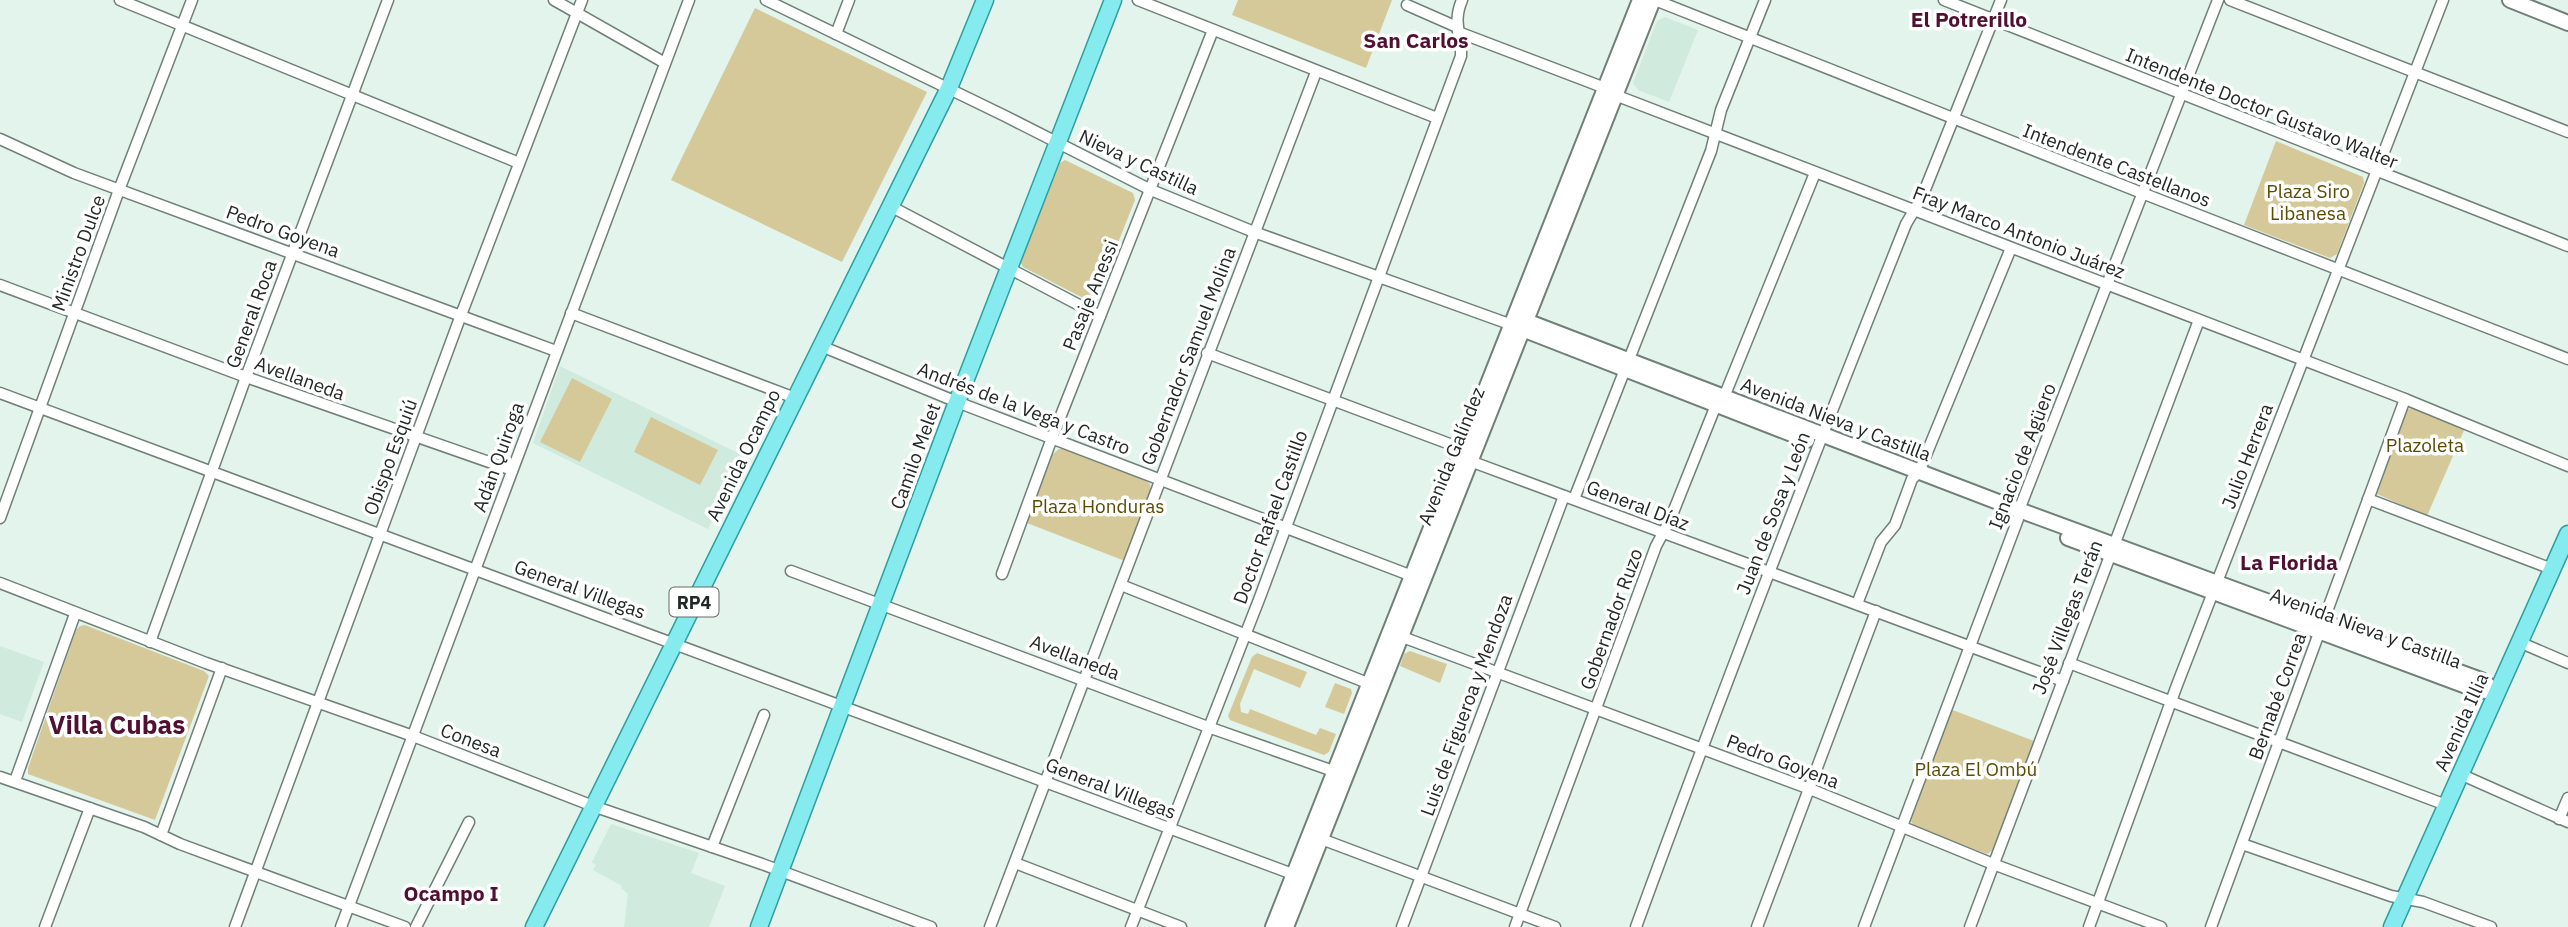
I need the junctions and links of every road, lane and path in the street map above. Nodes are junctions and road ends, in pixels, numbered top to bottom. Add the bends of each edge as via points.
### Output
1 (120, 0) edge
2 (192, 0) edge
3 (388, 0) edge
4 (554, 0) edge
5 (582, 0) edge
6 (689, 0) edge
7 (766, 0) edge
8 (849, 0) edge
9 (985, 0) edge
10 (1114, 0) edge
11 (1138, 0) edge
12 (1462, 0) edge
13 (1640, 0) edge
14 (1654, 0) edge
15 (1765, 0) edge
16 (1944, 0) edge
17 (2001, 0) edge
18 (2218, 0) edge
19 (2230, 0) edge
20 (2444, 0) edge
21 (2510, 0) edge
22 (1407, 5) dead end
23 (576, 14) junction
24 (1993, 19) junction
25 (2568, 23) edge
26 (182, 26) junction
27 (1213, 30) junction
28 (1457, 30) junction
29 (836, 34) junction
30 (1750, 39) junction
31 (1482, 42) junction
32 (1461, 56) junction
33 (665, 62) junction
34 (1316, 72) junction
35 (2415, 74) junction
36 (949, 88) junction
37 (1610, 91) junction
38 (2181, 94) junction
39 (351, 95) junction
40 (1437, 118) junction
41 (1954, 119) junction
42 (1715, 132) junction
43 (2568, 132) edge
44 (0, 139) edge
45 (1058, 143) junction
46 (519, 163) junction
47 (2377, 172) junction
48 (1815, 173) junction
49 (120, 190) junction
50 (1151, 190) junction
51 (2141, 193) junction
52 (890, 206) junction
53 (1914, 211) junction
54 (1254, 232) junction
55 (2568, 246) edge
56 (2011, 248) junction
57 (292, 252) junction
58 (1009, 269) junction
59 (2339, 270) junction
60 (1378, 277) junction
61 (0, 285) edge
62 (2106, 285) junction
63 (75, 313) junction
64 (571, 313) junction
65 (461, 315) junction
66 (1100, 316) junction
67 (2199, 320) junction
68 (1520, 325) junction
69 (821, 346) junction
70 (556, 351) junction
71 (1207, 353) junction
72 (2303, 359) junction
73 (2568, 359) edge
74 (1626, 365) junction
75 (246, 377) junction
76 (0, 393) edge
77 (795, 398) junction
78 (2405, 399) junction
79 (1331, 400) junction
80 (1720, 401) junction
81 (957, 402) junction
82 (40, 407) junction
83 (416, 438) junction
84 (1052, 438) junction
85 (1821, 440) junction
86 (1466, 455) junction
87 (2568, 466) edge
88 (212, 470) junction
89 (512, 470) junction
90 (1916, 476) junction
91 (1160, 479) junction
92 (1569, 498) junction
93 (2368, 499) junction
94 (2018, 515) junction
95 (0, 518) edge
96 (1285, 528) junction
97 (1663, 533) junction
98 (380, 534) junction
99 (2568, 534) edge
100 (2112, 549) junction
101 (475, 569) junction
102 (2552, 569) junction
103 (791, 571) dead end
104 (1769, 572) junction
105 (1002, 575) dead end
106 (1412, 576) junction
107 (0, 583) edge
108 (1121, 584) junction
109 (2215, 587) junction
110 (1857, 604) junction
111 (882, 605) junction
112 (1876, 611) junction
113 (75, 614) junction
114 (2321, 627) junction
115 (1245, 634) junction
116 (1396, 634) junction
117 (150, 642) junction
118 (674, 642) junction
119 (2519, 642) junction
120 (1969, 645) junction
121 (2069, 663) junction
122 (2568, 663) edge
123 (222, 668) junction
124 (1497, 671) junction
125 (1085, 679) junction
126 (2063, 681) junction
127 (1370, 684) junction
128 (2497, 692) junction
129 (2172, 702) junction
130 (318, 704) junction
131 (844, 706) junction
132 (1596, 708) junction
133 (764, 715) dead end
134 (1208, 727) junction
135 (413, 736) junction
136 (2279, 742) junction
137 (1701, 749) junction
138 (1340, 774) junction
139 (2460, 774) junction
140 (0, 777) edge
141 (15, 781) junction
142 (1046, 782) junction
143 (1810, 789) junction
144 (2568, 798) edge
145 (2446, 805) junction
146 (593, 806) junction
147 (89, 807) junction
148 (2563, 820) edge
149 (469, 821) dead end
150 (1902, 827) junction
151 (1169, 828) junction
152 (161, 835) junction
153 (1315, 837) junction
154 (2242, 844) junction
155 (712, 847) junction
156 (1015, 863) junction
157 (1993, 864) junction
158 (256, 871) junction
159 (781, 871) junction
160 (1422, 876) junction
161 (1300, 877) junction
162 (2405, 899) junction
163 (2098, 904) junction
164 (349, 906) junction
165 (1138, 910) junction
166 (1520, 914) junction
167 (45, 927) edge
168 (235, 927) edge
169 (341, 927) edge
170 (405, 927) edge
171 (416, 927) edge
172 (534, 927) edge
173 (759, 927) edge
174 (931, 927) edge
175 (990, 927) edge
176 (1131, 927) edge
177 (1181, 927) edge
178 (1273, 927) edge
179 (1286, 927) edge
180 (1402, 927) edge
181 (1515, 927) edge
182 (1555, 927) edge
183 (1636, 927) edge
184 (1757, 927) edge
185 (1864, 927) edge
186 (1970, 927) edge
187 (2089, 927) edge
188 (2161, 927) edge
189 (2211, 927) edge
190 (2392, 927) edge
191 (2491, 927) edge

1 - 26 street
2 - 26 street, Ministro Dulce
3 - 39 street, General Roca
4 - 23 street
5 - 23 street, Obispo Esquiú
6 - 33 street, Adán Quiroga
7 - 29 street, Nieva y Castilla
8 - 29 street
9 - 36 main road, Avenida Ocampo / RP4
10 - 45 main road, Camilo Melet
11 - 27 street
12 - 28 street
13 - 37 main road, Avenida Galíndez
14 - 30 street, Intendente Castellanos
14 - 37 main road, Avenida Galíndez
15 - 30 street, Luis de Figueroa y Mendoza
16 - 24 street, Intendente Doctor Gustavo Walter
17 - 24 street, Juan de Sosa y León
18 - 38 street, Ignacio de Agüero
19 - 35 street
20 - 35 street, Julio Herrera
21 - 25 main road
22 - 28 street, Fray Marco Antonio Juárez
23 - 33 street
23 - 46 street, Obispo Esquiú
24 - 38 street, Intendente Doctor Gustavo Walter
24 - 41 street, Juan de Sosa y León
26 - 39 street
26 - 49 street, Ministro Dulce
27 - 34 street
27 - 50 street, Pasaje Anessi
28 - 31 street, Fray Marco Antonio Juárez
28 - 32 street
29 - 36 street, Nieva y Castilla
30 - 41 street, Intendente Castellanos
30 - 42 street, Luis de Figueroa y Mendoza
31 - 32 street via 1471,45
31 - 37 street, Fray Marco Antonio Juárez
32 - 40 street, Doctor Rafael Castillo
33 - 64 street, Adán Quiroga
34 - 40 street
34 - 54 street, Gobernador Samuel Molina
35 - 43 street
35 - 47 street, Julio Herrera
36 - 45 street, Nieva y Castilla
36 - 52 main road, Avenida Ocampo / RP4
37 - 42 street, Fray Marco Antonio Juárez
37 - 68 main road, Avenida Galíndez
38 - 47 street, Intendente Doctor Gustavo Walter
38 - 51 street, Ignacio de Agüero
39 - 46 street
39 - 57 street, General Roca
40 - 60 street, Doctor Rafael Castillo
41 - 51 street, Intendente Castellanos
41 - 53 street, Juan de Sosa y León
42 - 48 street, Fray Marco Antonio Juárez
42 - 74 street, Luis de Figueroa y Mendoza
44 - 49 street, Pedro Goyena
45 - 50 street, Nieva y Castilla
45 - 58 main road, Camilo Melet
46 - 65 street, Obispo Esquiú
47 - 55 street, Intendente Doctor Gustavo Walter
47 - 59 street, Julio Herrera
48 - 53 street, Fray Marco Antonio Juárez
48 - 80 street, Gobernador Ruzo
49 - 57 street, Pedro Goyena
49 - 63 street, Ministro Dulce
50 - 54 street, Nieva y Castilla
50 - 66 street, Pasaje Anessi
51 - 59 street, Intendente Castellanos
51 - 62 street, Ignacio de Agüero
52 - 58 street
52 - 69 main road, Avenida Ocampo / RP4
53 - 56 street, Fray Marco Antonio Juárez
53 - 85 street, Juan de Sosa y León
54 - 60 street, Nieva y Castilla
54 - 71 street, Gobernador Samuel Molina
56 - 62 street, Fray Marco Antonio Juárez
56 - 90 street
57 - 65 street, Pedro Goyena
57 - 75 street, General Roca
58 - 66 street
58 - 81 main road, Camilo Melet
59 - 72 street, Julio Herrera
59 - 73 street, Intendente Castellanos
60 - 68 street, Nieva y Castilla
60 - 79 street, Doctor Rafael Castillo
61 - 63 street, Avellaneda
62 - 67 street, Fray Marco Antonio Juárez
62 - 94 street, Ignacio de Agüero
63 - 75 street, Avellaneda
63 - 82 street, Ministro Dulce
64 - 70 street, Adán Quiroga
64 - 77 street
65 - 70 street, Pedro Goyena
65 - 83 street, Obispo Esquiú
66 - 84 street, Pasaje Anessi
67 - 72 street, Fray Marco Antonio Juárez
67 - 100 street, José Villegas Terán
68 - 74 main road, Avenida Nieva y Castilla
68 - 86 main road, Avenida Galíndez
69 - 77 main road, Avenida Ocampo / RP4
69 - 81 street, Andrés de la Vega y Castro
70 - 89 street, Adán Quiroga
71 - 79 street, General Díaz
71 - 91 street, Gobernador Samuel Molina
72 - 78 street, Fray Marco Antonio Juárez
72 - 109 street, Julio Herrera
74 - 80 main road, Avenida Nieva y Castilla
74 - 92 street, Luis de Figueroa y Mendoza
75 - 83 street, Avellaneda
75 - 88 street, General Roca
76 - 82 street, General Villegas
77 - 118 main road, Avenida Ocampo / RP4
78 - 87 street, Fray Marco Antonio Juárez
78 - 93 street, Bernabé Correa
79 - 86 street, General Díaz
79 - 96 street, Doctor Rafael Castillo
80 - 85 main road, Avenida Nieva y Castilla
80 - 97 street, Gobernador Ruzo
81 - 84 street, Andrés de la Vega y Castro
81 - 111 main road, Camilo Melet
82 - 88 street, General Villegas
82 - 95 street, Ministro Dulce
83 - 89 street, Avellaneda
83 - 98 street, Obispo Esquiú
84 - 91 street, Andrés de la Vega y Castro
84 - 105 street, Pasaje Anessi
85 - 90 main road, Avenida Nieva y Castilla
85 - 104 street, Juan de Sosa y León
86 - 92 street, General Díaz
86 - 106 main road, Avenida Galíndez
86 - 116 main road, Avenida Galíndez
88 - 98 street, General Villegas
88 - 117 street, General Roca
89 - 101 street, Adán Quiroga
90 - 94 main road, Avenida Nieva y Castilla
90 - 110 street via 1895,525 1881,542
91 - 96 street, Andrés de la Vega y Castro
91 - 108 street, Gobernador Samuel Molina
92 - 97 street, General Díaz
92 - 124 street, Luis de Figueroa y Mendoza
93 - 102 street
93 - 114 street, Bernabé Correa
94 - 100 main road, Avenida Nieva y Castilla
94 - 120 street, Ignacio de Agüero
96 - 106 street, Andrés de la Vega y Castro
96 - 115 street, Doctor Rafael Castillo
97 - 104 street, General Díaz
97 - 132 street, Gobernador Ruzo
98 - 101 street, General Villegas
98 - 130 street, Obispo Esquiú
99 - 102 main road, Avenida Illia
100 - 109 main road, Avenida Nieva y Castilla
100 - 121 street, José Villegas Terán
101 - 118 street, General Villegas
101 - 135 street, Adán Quiroga
102 - 119 main road, Avenida Illia
103 - 111 street, Avellaneda
104 - 110 street, General Díaz
104 - 137 street, Juan de Sosa y León
106 - 116 main road, Avenida Galíndez
107 - 113 street, Conesa
108 - 115 street
108 - 125 street, Gobernador Samuel Molina
109 - 114 main road, Avenida Nieva y Castilla
109 - 129 street, Julio Herrera
110 - 112 street, General Díaz
111 - 125 street, Avellaneda
111 - 131 main road, Camilo Melet
112 - 120 street, General Díaz
112 - 143 street
113 - 117 street, Conesa
113 - 141 street
114 - 128 main road, Avenida Nieva y Castilla via 2477,690
114 - 136 street, Bernabé Correa
115 - 127 street
115 - 134 street, Doctor Rafael Castillo
116 - 124 street, Pedro Goyena
116 - 127 main road, Avenida Galíndez
116 - 138 main road, Avenida Galíndez
117 - 123 street, Conesa
118 - 131 street, General Villegas
118 - 146 main road, Avenida Ocampo / RP4
119 - 122 street
119 - 128 main road, Avenida Illia
120 - 126 street, General Díaz
120 - 150 street, Ignacio de Agüero
121 - 126 street, José Villegas Terán
121 - 129 street
123 - 130 street, Conesa
123 - 152 street
124 - 132 street, Pedro Goyena
124 - 160 street, Luis de Figueroa y Mendoza
125 - 134 street, Avellaneda
125 - 142 street, Gobernador Samuel Molina
126 - 157 street, José Villegas Terán
127 - 138 main road, Avenida Galíndez
128 - 139 main road, Avenida Illia
129 - 136 street
129 - 163 street, Julio Herrera
130 - 135 street, Conesa
130 - 158 street, Obispo Esquiú
131 - 142 street, General Villegas
131 - 159 main road, Camilo Melet
132 - 137 street, Pedro Goyena
132 - 166 street, Gobernador Ruzo
133 - 155 street
134 - 138 street, Avellaneda
134 - 151 street, Doctor Rafael Castillo
135 - 146 street, Conesa
135 - 164 street, Adán Quiroga
136 - 145 street
136 - 154 street, Bernabé Correa
137 - 143 street, Pedro Goyena
137 - 183 street, Juan de Sosa y León
138 - 153 main road, Avenida Galíndez
139 - 145 main road, Avenida Illia
139 - 148 street
140 - 141 street
141 - 147 street
142 - 151 street, General Villegas
142 - 156 street, Gobernador Samuel Molina
143 - 150 street, Pedro Goyena
143 - 184 street
144 - 148 street
145 - 162 main road, Avenida Illia
146 - 155 street, Conesa
146 - 172 main road, Avenida Ocampo / RP4
147 - 152 street
147 - 167 street
149 - 171 street
150 - 157 street, Pedro Goyena
150 - 185 street, Ignacio de Agüero
151 - 161 street, General Villegas
151 - 165 street, Doctor Rafael Castillo
152 - 158 street
153 - 160 street
153 - 161 main road, Avenida Galíndez
154 - 162 street
154 - 189 street, Bernabé Correa
155 - 159 street, Conesa
156 - 165 street
156 - 175 street, Gobernador Samuel Molina
157 - 163 street, Pedro Goyena
157 - 186 street, José Villegas Terán
158 - 164 street
158 - 168 street, Obispo Esquiú
159 - 173 main road, Camilo Melet
159 - 174 street, Conesa
160 - 166 street
160 - 180 street, Luis de Figueroa y Mendoza
161 - 178 main road, Avenida Galíndez
161 - 179 main road, Avenida Galíndez
162 - 190 main road, Avenida Illia
162 - 191 street
163 - 187 street, Julio Herrera
163 - 188 street, Pedro Goyena
164 - 169 street, Adán Quiroga
164 - 170 street
165 - 176 street, Doctor Rafael Castillo
165 - 177 street
166 - 181 street, Gobernador Ruzo
166 - 182 street

